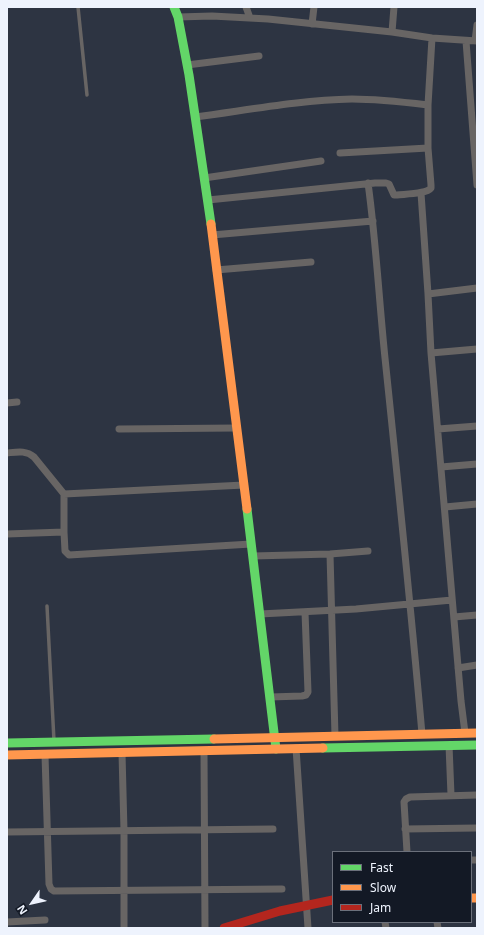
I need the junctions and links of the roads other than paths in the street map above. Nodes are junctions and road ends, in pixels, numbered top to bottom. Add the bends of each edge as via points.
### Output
1 (78, 7) edge
2 (174, 7) edge
3 (246, 7) edge
4 (314, 7) edge
5 (394, 7) edge
6 (178, 17) junction
7 (250, 18) junction
8 (312, 24) junction
9 (477, 25) edge
10 (392, 32) junction
11 (432, 38) junction
12 (466, 41) junction
13 (476, 41) edge
14 (259, 56) dead end
15 (187, 65) junction
16 (87, 95) dead end
17 (428, 105) junction
18 (474, 115) edge
19 (196, 117) junction
20 (428, 148) junction
21 (340, 153) dead end
22 (321, 161) dead end
23 (204, 178) junction
24 (368, 184) junction
25 (477, 185) edge
26 (421, 193) junction
27 (208, 200) junction
28 (373, 221) junction
29 (212, 235) junction
30 (311, 262) dead end
31 (216, 270) junction
32 (477, 288) edge
33 (428, 294) junction
34 (477, 349) edge
35 (431, 353) junction
36 (7, 402) edge
37 (17, 402) dead end
38 (477, 426) edge
39 (237, 428) junction
40 (119, 429) dead end
41 (438, 429) junction
42 (7, 453) edge
43 (477, 464) edge
44 (441, 467) junction
45 (244, 485) junction
46 (64, 494) junction
47 (477, 504) edge
48 (444, 507) junction
49 (64, 532) junction
50 (7, 534) edge
51 (251, 544) junction
52 (368, 551) dead end
53 (330, 554) junction
54 (253, 556) junction
55 (452, 600) junction
56 (410, 604) junction
57 (47, 606) dead end
58 (332, 610) junction
59 (305, 612) junction
60 (260, 614) junction
61 (477, 615) edge
62 (454, 617) junction
63 (477, 665) edge
64 (458, 668) junction
65 (270, 697) junction
66 (465, 733) junction
67 (477, 733) edge
68 (422, 734) junction
69 (335, 736) junction
70 (275, 738) junction
71 (54, 742) junction
72 (7, 743) edge
73 (477, 744) edge
74 (449, 745) junction
75 (296, 748) junction
76 (276, 749) junction
77 (204, 751) junction
78 (122, 753) junction
79 (45, 755) junction
80 (7, 756) edge
81 (477, 795) edge
82 (451, 796) junction
83 (477, 828) edge
84 (273, 829) dead end
85 (405, 829) junction
86 (124, 830) junction
87 (204, 830) junction
88 (47, 831) junction
89 (7, 832) edge
90 (407, 851) edge
91 (205, 889) junction
92 (282, 889) dead end
93 (124, 890) junction
94 (332, 900) edge
95 (306, 906) junction
96 (45, 920) dead end
97 (7, 922) edge
98 (124, 928) edge
99 (205, 928) edge
100 (224, 928) edge
101 (308, 928) edge

1 - 16 lane
2 - 6 main road
3 - 7 street
4 - 8 street
5 - 10 street
6 - 7 street
6 - 15 main road
7 - 8 street
8 - 10 street
9 - 13 street
10 - 11 street
11 - 12 street
11 - 17 street
12 - 13 street
12 - 18 street
14 - 15 street
15 - 19 main road
17 - 19 street via 354,99 316,101
17 - 20 street
18 - 25 street
19 - 23 main road
20 - 21 street
20 - 26 street via 431,188
22 - 23 street
23 - 27 main road
24 - 26 street via 389,184 394,194
24 - 27 street
24 - 28 street
26 - 33 street
27 - 29 main road
28 - 29 street
28 - 56 street
29 - 31 main road
30 - 31 street
31 - 39 main road
32 - 33 street
33 - 35 street
34 - 35 street
35 - 41 street
36 - 37 street
38 - 41 street
39 - 40 street
39 - 45 main road
41 - 44 street
42 - 46 street via 30,454
43 - 44 street
44 - 48 street
45 - 46 street
45 - 51 main road
46 - 49 street
47 - 48 street
48 - 55 street
49 - 50 street
49 - 51 street via 65,551 69,555
51 - 54 main road
52 - 53 street
53 - 54 street
53 - 58 street
54 - 60 main road
55 - 56 street
55 - 62 street
56 - 58 street
56 - 68 street
57 - 71 lane
58 - 59 street
58 - 69 street
59 - 60 street
59 - 65 street via 308,692 302,696
60 - 65 main road
61 - 62 street
62 - 64 street
63 - 64 street
64 - 66 street
65 - 70 main road
66 - 67 main road
66 - 68 main road
68 - 69 main road
69 - 70 main road
70 - 71 main road
70 - 76 main road
71 - 72 main road
73 - 74 main road
74 - 75 main road
74 - 82 street
75 - 76 main road
75 - 95 street
76 - 77 main road
77 - 78 main road
77 - 87 street
78 - 79 main road
78 - 86 street
79 - 80 main road
79 - 88 street
81 - 82 street
82 - 85 street via 406,798
83 - 85 street
84 - 87 street
85 - 90 street
86 - 87 street
86 - 88 street
86 - 93 street
87 - 91 street
88 - 89 street
88 - 93 street via 51,889
91 - 92 street
91 - 93 street
91 - 99 street
93 - 98 street
94 - 95 main road
95 - 100 main road
95 - 101 street
96 - 97 street

